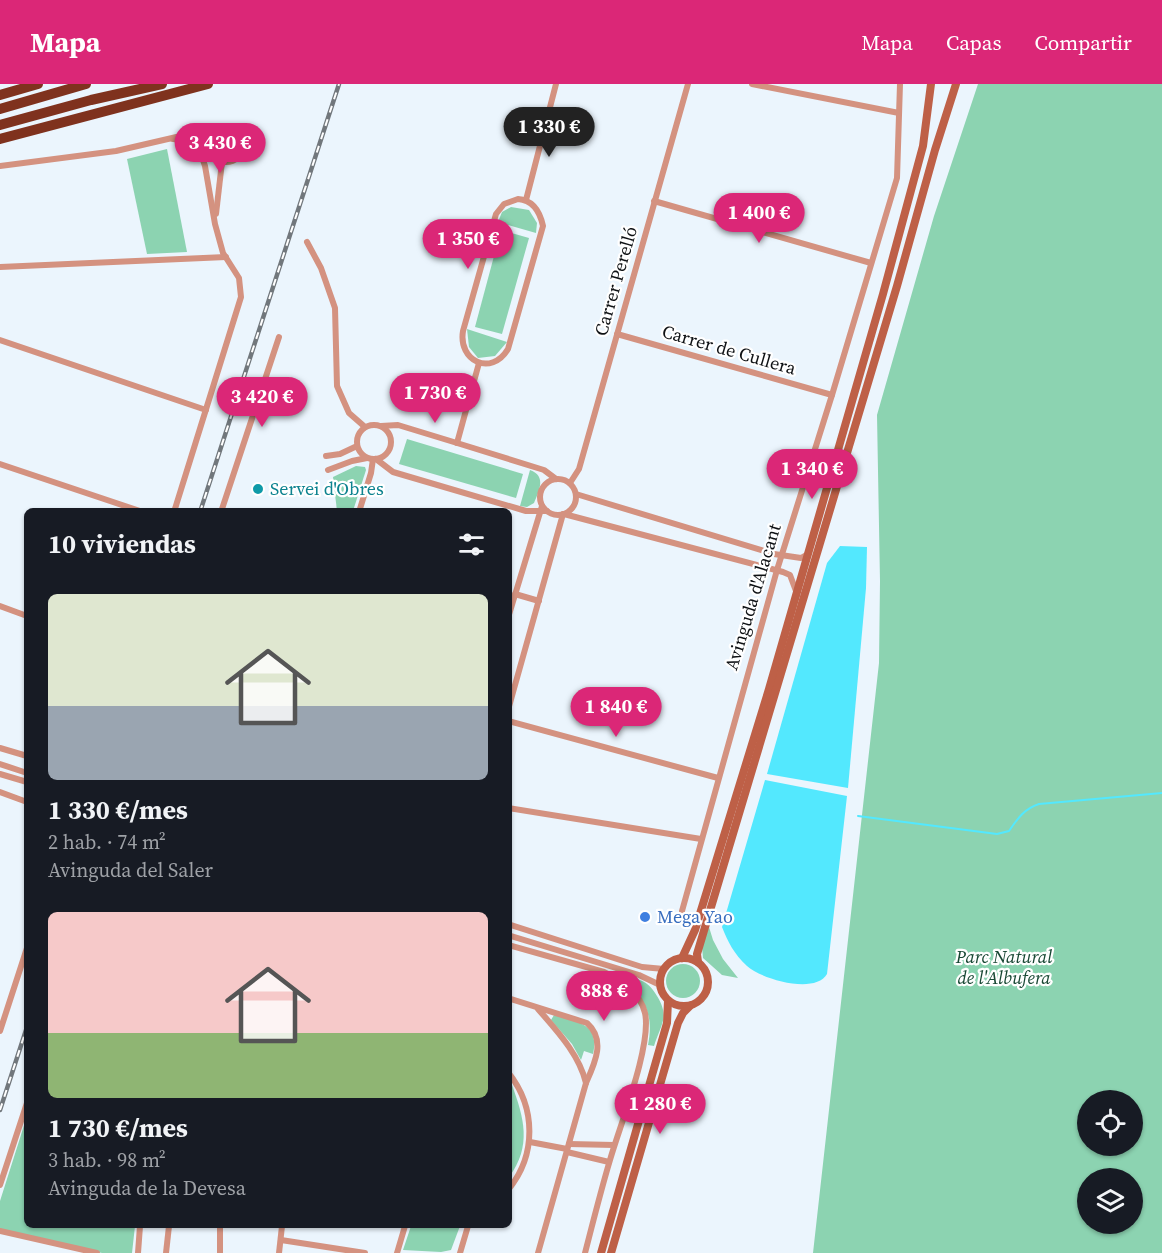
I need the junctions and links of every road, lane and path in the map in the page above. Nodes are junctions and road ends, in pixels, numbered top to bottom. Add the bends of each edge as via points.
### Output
1 (38, 84) edge
2 (86, 84) edge
3 (162, 84) edge
4 (208, 84) edge
5 (555, 84) edge
6 (688, 84) edge
7 (752, 84) edge
8 (900, 84) edge
9 (931, 84) edge
10 (956, 84) edge
11 (0, 95) edge
12 (0, 109) edge
13 (899, 113) junction
14 (0, 125) edge
15 (219, 130) junction
16 (0, 139) edge
17 (174, 139) junction
18 (212, 156) junction
19 (222, 162) junction
20 (205, 165) junction
21 (0, 166) edge
22 (526, 200) junction
23 (654, 201) junction
24 (215, 224) junction
25 (307, 242) dead end
26 (226, 256) junction
27 (871, 263) junction
28 (0, 267) edge
29 (617, 334) junction
30 (279, 337) dead end
31 (0, 340) edge
32 (479, 363) junction
33 (832, 395) junction
34 (206, 410) junction
35 (381, 426) junction
36 (365, 427) junction
37 (457, 443) junction
38 (357, 446) junction
39 (326, 456) dead end
40 (372, 459) junction
41 (0, 464) edge
42 (328, 470) dead end
43 (556, 479) junction
44 (570, 483) junction
45 (576, 494) junction
46 (131, 508) edge
47 (175, 508) edge
48 (222, 508) edge
49 (360, 508) edge
50 (543, 509) junction
51 (563, 514) junction
52 (808, 554) junction
53 (782, 556) junction
54 (777, 570) junction
55 (797, 592) junction
56 (515, 594) junction
57 (539, 601) junction
58 (512, 604) edge
59 (0, 606) edge
60 (24, 614) edge
61 (512, 696) edge
62 (512, 723) edge
63 (0, 748) edge
64 (24, 755) edge
65 (0, 764) edge
66 (24, 772) edge
67 (0, 774) edge
68 (718, 778) junction
69 (24, 781) edge
70 (0, 792) edge
71 (24, 801) edge
72 (512, 809) edge
73 (701, 839) junction
74 (682, 911) dead end
75 (512, 925) edge
76 (512, 936) edge
77 (512, 946) edge
78 (24, 957) edge
79 (682, 958) junction
80 (698, 963) junction
81 (664, 969) junction
82 (660, 985) junction
83 (512, 999) edge
84 (668, 1001) junction
85 (690, 1006) junction
86 (538, 1009) junction
87 (0, 1031) edge
88 (512, 1077) edge
89 (586, 1083) junction
90 (24, 1112) edge
91 (530, 1142) junction
92 (614, 1145) junction
93 (568, 1148) junction
94 (609, 1162) junction
95 (512, 1184) edge
96 (0, 1185) edge
97 (140, 1228) edge
98 (169, 1228) edge
99 (220, 1228) edge
100 (282, 1228) edge
101 (404, 1228) edge
102 (467, 1228) edge
103 (0, 1231) edge
104 (281, 1240) junction
105 (61, 1245) junction
106 (58, 1253) edge
107 (97, 1253) edge
108 (138, 1253) edge
109 (166, 1253) edge
110 (220, 1253) edge
111 (279, 1253) edge
112 (365, 1253) edge
113 (397, 1253) edge
114 (460, 1253) edge
115 (538, 1253) edge
116 (585, 1253) edge
117 (601, 1253) edge
118 (610, 1253) edge

1 - 11 highway
2 - 12 highway
3 - 14 highway
4 - 16 highway
5 - 22 street
6 - 23 street, Carrer Perelló
7 - 13 street
8 - 13 street, Avinguda d'Alacant
9 - 52 main road via 923,147
10 - 80 main road via 697,954
13 - 27 street, Avinguda d'Alacant via 897,178
15 - 17 street
15 - 18 street via 210,141
15 - 19 street via 235,131 243,145 236,159
17 - 20 street via 187,140 199,148
17 - 21 street via 116,152
18 - 19 street
18 - 20 street
19 - 24 street
20 - 24 street
22 - 32 street via 536,207 543,226 514,329 505,354 493,362
22 - 32 street via 508,202 496,213 462,338 467,353
23 - 27 street
23 - 29 street, Carrer Perelló
24 - 26 street
25 - 36 street via 335,308 337,387 349,413
26 - 28 street
26 - 34 street via 239,278 242,297
27 - 33 street, Avinguda d'Alacant
29 - 33 street, Carrer de Cullera
29 - 44 street, Carrer Perelló via 579,469
30 - 48 street
31 - 34 street
32 - 37 street
33 - 53 street, Avinguda d'Alacant
34 - 47 street
35 - 36 street
35 - 37 street via 398,425
35 - 40 street via 390,436 391,444 387,453
36 - 38 street via 358,435
37 - 43 street via 544,470
38 - 39 street
38 - 40 street
40 - 42 street
40 - 49 street
40 - 50 street via 393,472 526,511
41 - 46 street
43 - 44 street
43 - 50 street via 542,490
44 - 45 street
45 - 51 street via 573,507
45 - 53 street
50 - 51 street
50 - 56 street
51 - 54 street
51 - 57 street
52 - 53 street via 801,558
52 - 55 main road
53 - 54 street, Avinguda d'Alacant
54 - 55 street via 790,575
54 - 68 street, Avinguda d'Alacant
55 - 79 main road via 694,930
56 - 57 street
56 - 58 street
57 - 61 street
59 - 60 street
62 - 68 street
63 - 64 street
65 - 66 street
67 - 69 street
68 - 73 street, Avinguda d'Alacant
70 - 71 street
72 - 73 street
73 - 74 street, Avinguda d'Alacant
75 - 81 street via 642,967
76 - 82 street
77 - 92 street via 604,972 631,988 639,999 645,1012 645,1044
78 - 87 street
79 - 80 main road
79 - 81 main road
80 - 85 main road via 705,970 708,984 703,998
81 - 82 main road
82 - 84 main road
83 - 86 street
84 - 85 main road
84 - 117 main road via 667,1023
85 - 118 main road via 678,1023
86 - 89 street via 573,1053
86 - 89 street via 587,1023 595,1030 598,1049
88 - 91 street via 526,1102
89 - 93 street
90 - 96 street
91 - 93 street
91 - 95 street via 523,1169
92 - 93 street
92 - 94 street
93 - 94 street
93 - 115 street
94 - 116 street
97 - 108 street
98 - 109 street
99 - 110 street
100 - 104 street
101 - 113 street
102 - 114 street
103 - 105 street
104 - 111 street
104 - 112 street
105 - 106 street
105 - 107 street

